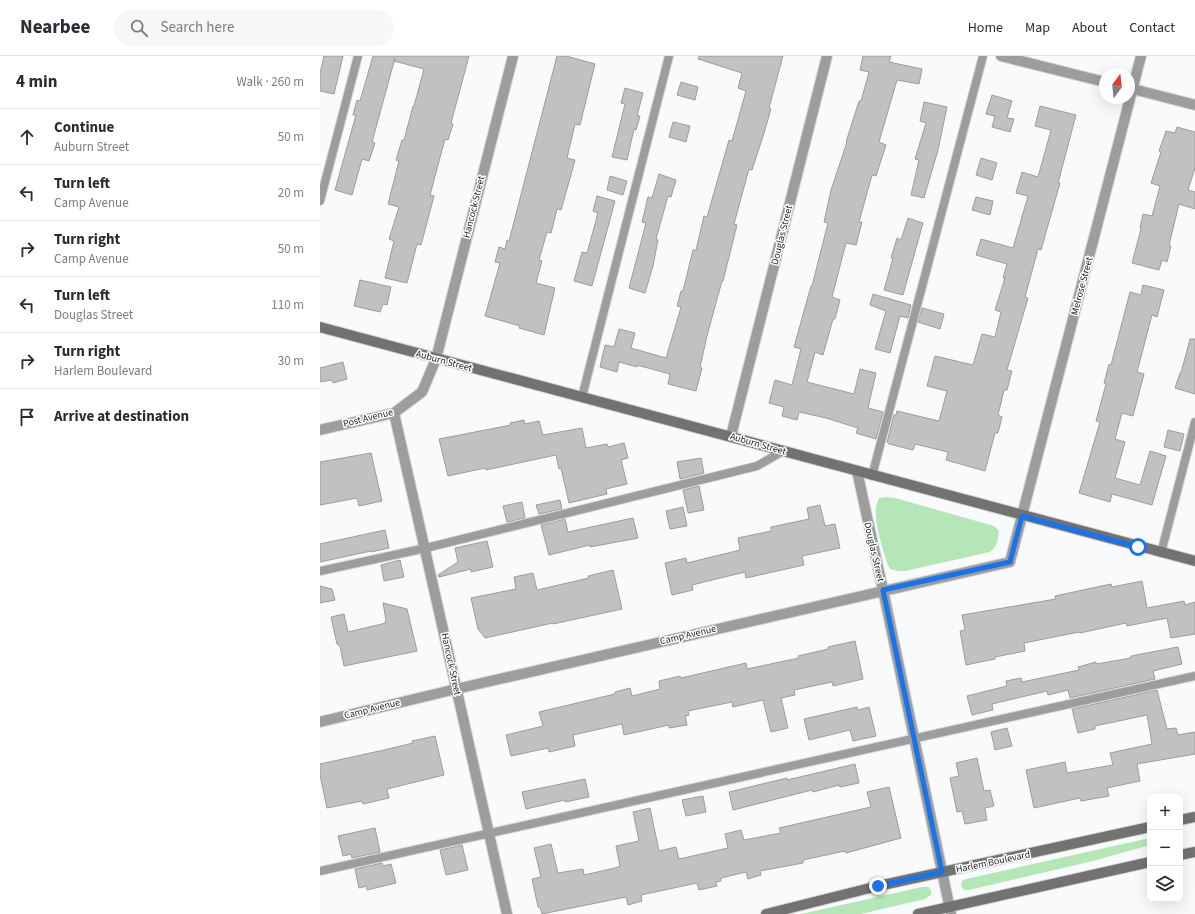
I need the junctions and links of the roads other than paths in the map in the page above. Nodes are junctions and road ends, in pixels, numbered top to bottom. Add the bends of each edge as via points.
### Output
1 (358, 56) edge
2 (513, 56) edge
3 (669, 56) edge
4 (827, 56) edge
5 (983, 56) edge
6 (1001, 56) edge
7 (1141, 56) edge
8 (1135, 76) edge
9 (1099, 80) edge
10 (1135, 90) edge
11 (1127, 104) edge
12 (1195, 105) edge
13 (320, 201) edge
14 (320, 327) edge
15 (436, 359) junction
16 (582, 397) junction
17 (394, 413) junction
18 (1195, 422) edge
19 (320, 430) edge
20 (732, 436) junction
21 (783, 451) junction
22 (857, 471) junction
23 (872, 476) junction
24 (1022, 516) junction
25 (426, 548) junction
26 (1161, 553) junction
27 (1195, 561) edge
28 (320, 571) edge
29 (883, 590) junction
30 (1195, 676) edge
31 (456, 689) junction
32 (320, 722) edge
33 (913, 739) junction
34 (1195, 817) edge
35 (1183, 819) edge
36 (1147, 828) edge
37 (489, 834) junction
38 (1195, 852) edge
39 (1183, 854) edge
40 (1147, 863) edge
41 (320, 871) edge
42 (942, 872) junction
43 (950, 911) edge
44 (507, 914) edge
45 (766, 914) edge
46 (918, 914) edge

1 - 13 lane
2 - 15 street, Hancock Street
3 - 16 lane
4 - 20 street, Douglas Street
5 - 23 lane
6 - 9 street
7 - 8 street, Melrose Street
10 - 12 street
11 - 24 street, Melrose Street
14 - 15 main road, Auburn Street
15 - 16 main road, Auburn Street
15 - 17 street, Post Avenue via 422,392
16 - 20 main road, Auburn Street
17 - 19 street, Post Avenue
17 - 25 street, Hancock Street
18 - 26 lane
20 - 21 main road, Auburn Street
21 - 22 main road, Auburn Street
21 - 25 lane via 756,466
22 - 23 main road, Auburn Street
22 - 29 street, Douglas Street
23 - 24 main road, Auburn Street
24 - 26 main road, Auburn Street
24 - 29 street, Camp Avenue via 1010,562
25 - 28 lane
25 - 31 street, Hancock Street
26 - 27 main road, Auburn Street
29 - 31 street, Camp Avenue
29 - 33 street, Douglas Street
30 - 33 lane
31 - 32 street, Camp Avenue
31 - 37 street, Hancock Street
33 - 37 lane
33 - 42 street, Douglas Street
34 - 35 main road
36 - 42 main road, Harlem Boulevard
37 - 41 lane
37 - 44 street, Hancock Street
38 - 39 main road
40 - 43 main road
42 - 43 street, Douglas Street
42 - 45 main road, Harlem Boulevard
43 - 46 main road

